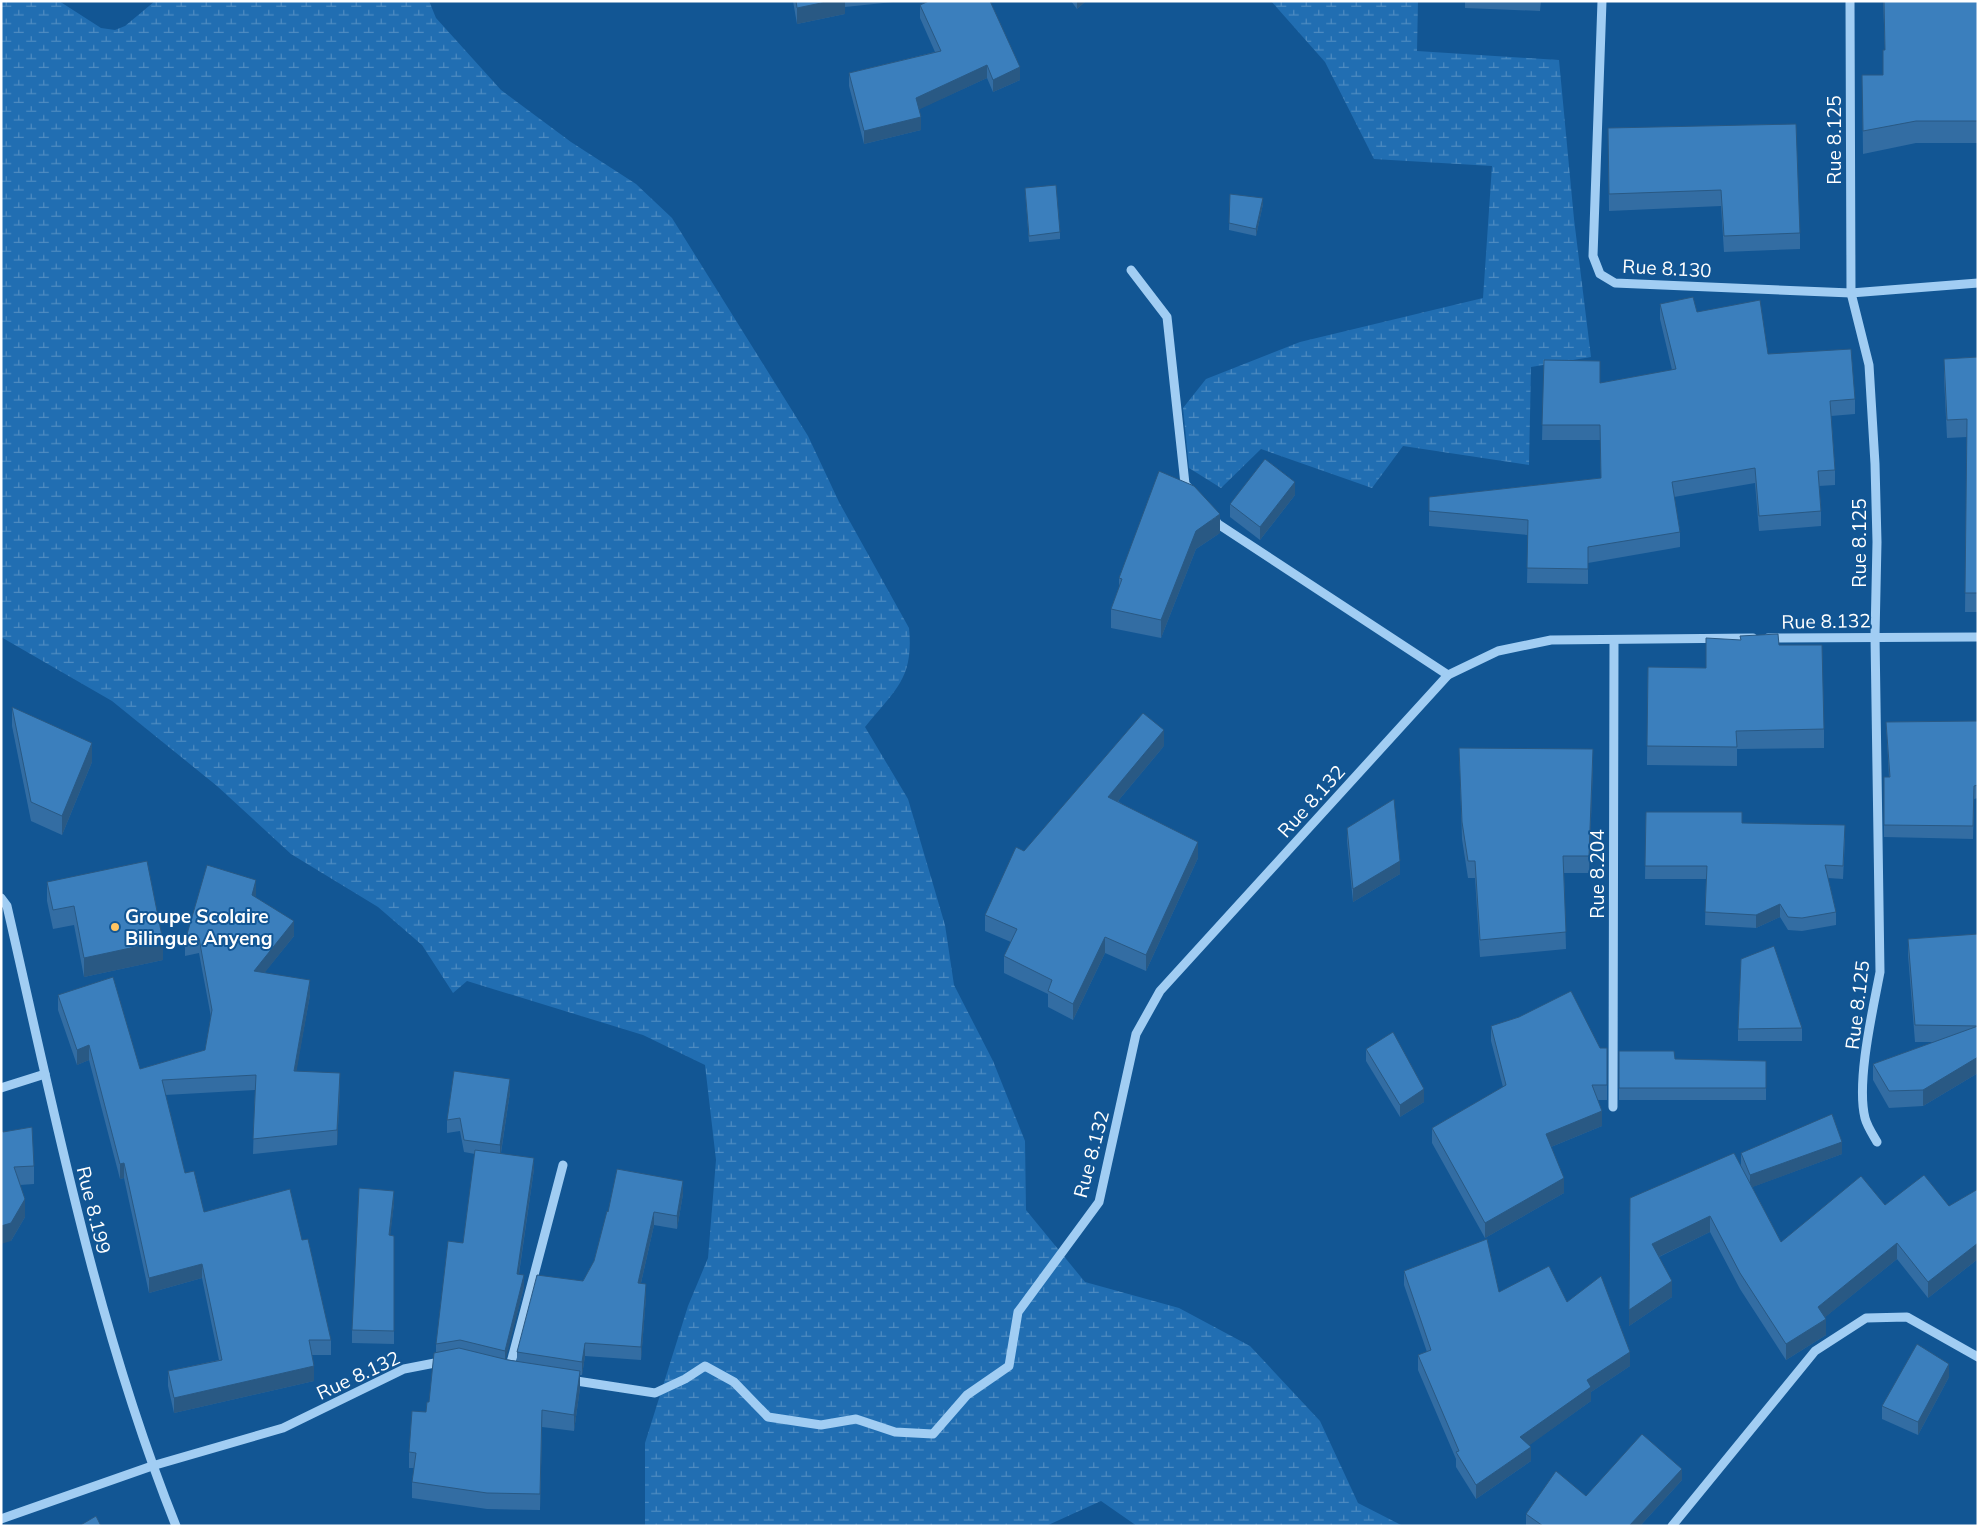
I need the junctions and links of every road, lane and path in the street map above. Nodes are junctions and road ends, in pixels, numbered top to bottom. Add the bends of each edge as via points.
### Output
1 (1602, 1) edge
2 (1850, 1) edge
3 (1131, 270) dead end
4 (1978, 284) edge
5 (1850, 293) junction
6 (1196, 497) edge
7 (1207, 510) edge
8 (1875, 636) junction
9 (1978, 637) edge
10 (1614, 640) junction
11 (1448, 675) junction
12 (1, 898) edge
13 (46, 1074) junction
14 (1, 1088) edge
15 (1613, 1107) dead end
16 (1877, 1142) dead end
17 (563, 1165) dead end
18 (1978, 1357) edge
19 (459, 1358) edge
20 (518, 1372) edge
21 (557, 1378) edge
22 (152, 1466) junction
23 (1, 1519) edge
24 (176, 1526) edge
25 (1672, 1526) edge

1 - 5 street, Rue 8.130 via 1593,256 1600,274 1615,283
2 - 5 street, Rue 8.125
3 - 6 street via 1167,317 1184,484
4 - 5 street, Rue 8.130
5 - 8 street, Rue 8.125 via 1869,365 1877,542
7 - 11 street via 1218,524
8 - 9 street, Rue 8.132
8 - 10 street, Rue 8.132
8 - 16 street, Rue 8.125 via 1880,972 1863,1086 1865,1118
10 - 11 street, Rue 8.132 via 1551,640 1507,649
10 - 15 street, Rue 8.204
11 - 21 street, Rue 8.132 via 1160,990 1136,1034 1099,1202 1018,1312 1009,1366 967,1395 933,1434 895,1432 856,1419 821,1425 768,1417 734,1382 705,1366 654,1393
12 - 13 street, Rue 8.199 via 7,906
13 - 14 street
13 - 22 street, Rue 8.199 via 101,1304
17 - 20 street via 505,1369
18 - 25 street via 1907,1317 1866,1318 1815,1351
19 - 22 street, Rue 8.132 via 404,1369 284,1428
22 - 23 street, Rue 8.132
22 - 24 street, Rue 8.199

